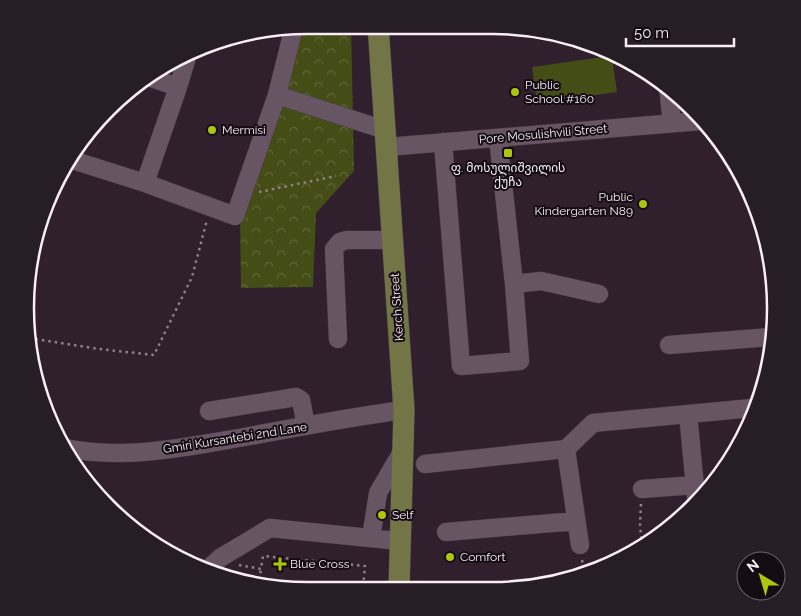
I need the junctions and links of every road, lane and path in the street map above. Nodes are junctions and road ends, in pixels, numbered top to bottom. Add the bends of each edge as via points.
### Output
1 (292, 34) edge
2 (379, 34) edge
3 (185, 63) edge
4 (156, 80) edge
5 (178, 87) junction
6 (277, 94) junction
7 (669, 98) edge
8 (694, 121) edge
9 (672, 123) junction
10 (498, 138) junction
11 (386, 139) junction
12 (443, 142) junction
13 (76, 161) edge
14 (336, 176) dead end
15 (146, 183) junction
16 (243, 195) junction
17 (210, 207) junction
18 (393, 240) junction
19 (514, 284) junction
20 (599, 294) dead end
21 (766, 337) edge
22 (35, 339) edge
23 (338, 339) dead end
24 (669, 345) dead end
25 (748, 408) edge
26 (404, 410) junction
27 (209, 411) dead end
28 (688, 414) junction
29 (306, 426) junction
30 (73, 449) edge
31 (566, 449) junction
32 (403, 450) junction
33 (425, 464) dead end
34 (642, 489) joint
35 (696, 491) edge
36 (576, 521) junction
37 (446, 532) dead end
38 (372, 538) junction
39 (641, 539) edge
40 (400, 541) junction
41 (580, 545) dead end
42 (233, 564) dead end
43 (212, 565) edge
44 (261, 569) junction
45 (259, 578) edge
46 (364, 582) edge
47 (400, 582) edge

1 - 6 street
2 - 11 main road, Kerch Street
3 - 5 street
4 - 5 street
5 - 15 street
6 - 11 street
6 - 16 street
7 - 9 street
8 - 9 street, Pore Mosulishvili Street
9 - 10 street, Pore Mosulishvili Street
10 - 12 street, Pore Mosulishvili Street
10 - 19 street
11 - 12 street, Pore Mosulishvili Street
11 - 18 main road, Kerch Street
12 - 19 street via 461,366 520,362
13 - 15 street
14 - 16 path
15 - 17 street
16 - 17 street via 235,216
17 - 22 path via 192,278 154,354
18 - 23 street via 347,240 334,248
18 - 26 main road, Kerch Street
19 - 20 street via 541,281
21 - 24 street
25 - 28 street
26 - 29 street, Gmiri Kursantebi 2nd Lane
26 - 32 main road, Kerch Street
27 - 29 street via 296,397 301,400
28 - 31 street via 593,423
28 - 35 street
29 - 30 street, Gmiri Kursantebi 2nd Lane via 132,453
31 - 33 street
31 - 36 street
32 - 38 street via 378,493
32 - 40 main road, Kerch Street
34 - 35 street
34 - 39 path
36 - 37 street
36 - 41 street
38 - 40 street
38 - 43 street via 270,528
40 - 47 main road, Kerch Street
42 - 44 path
44 - 45 path
44 - 46 path via 263,556 366,566

